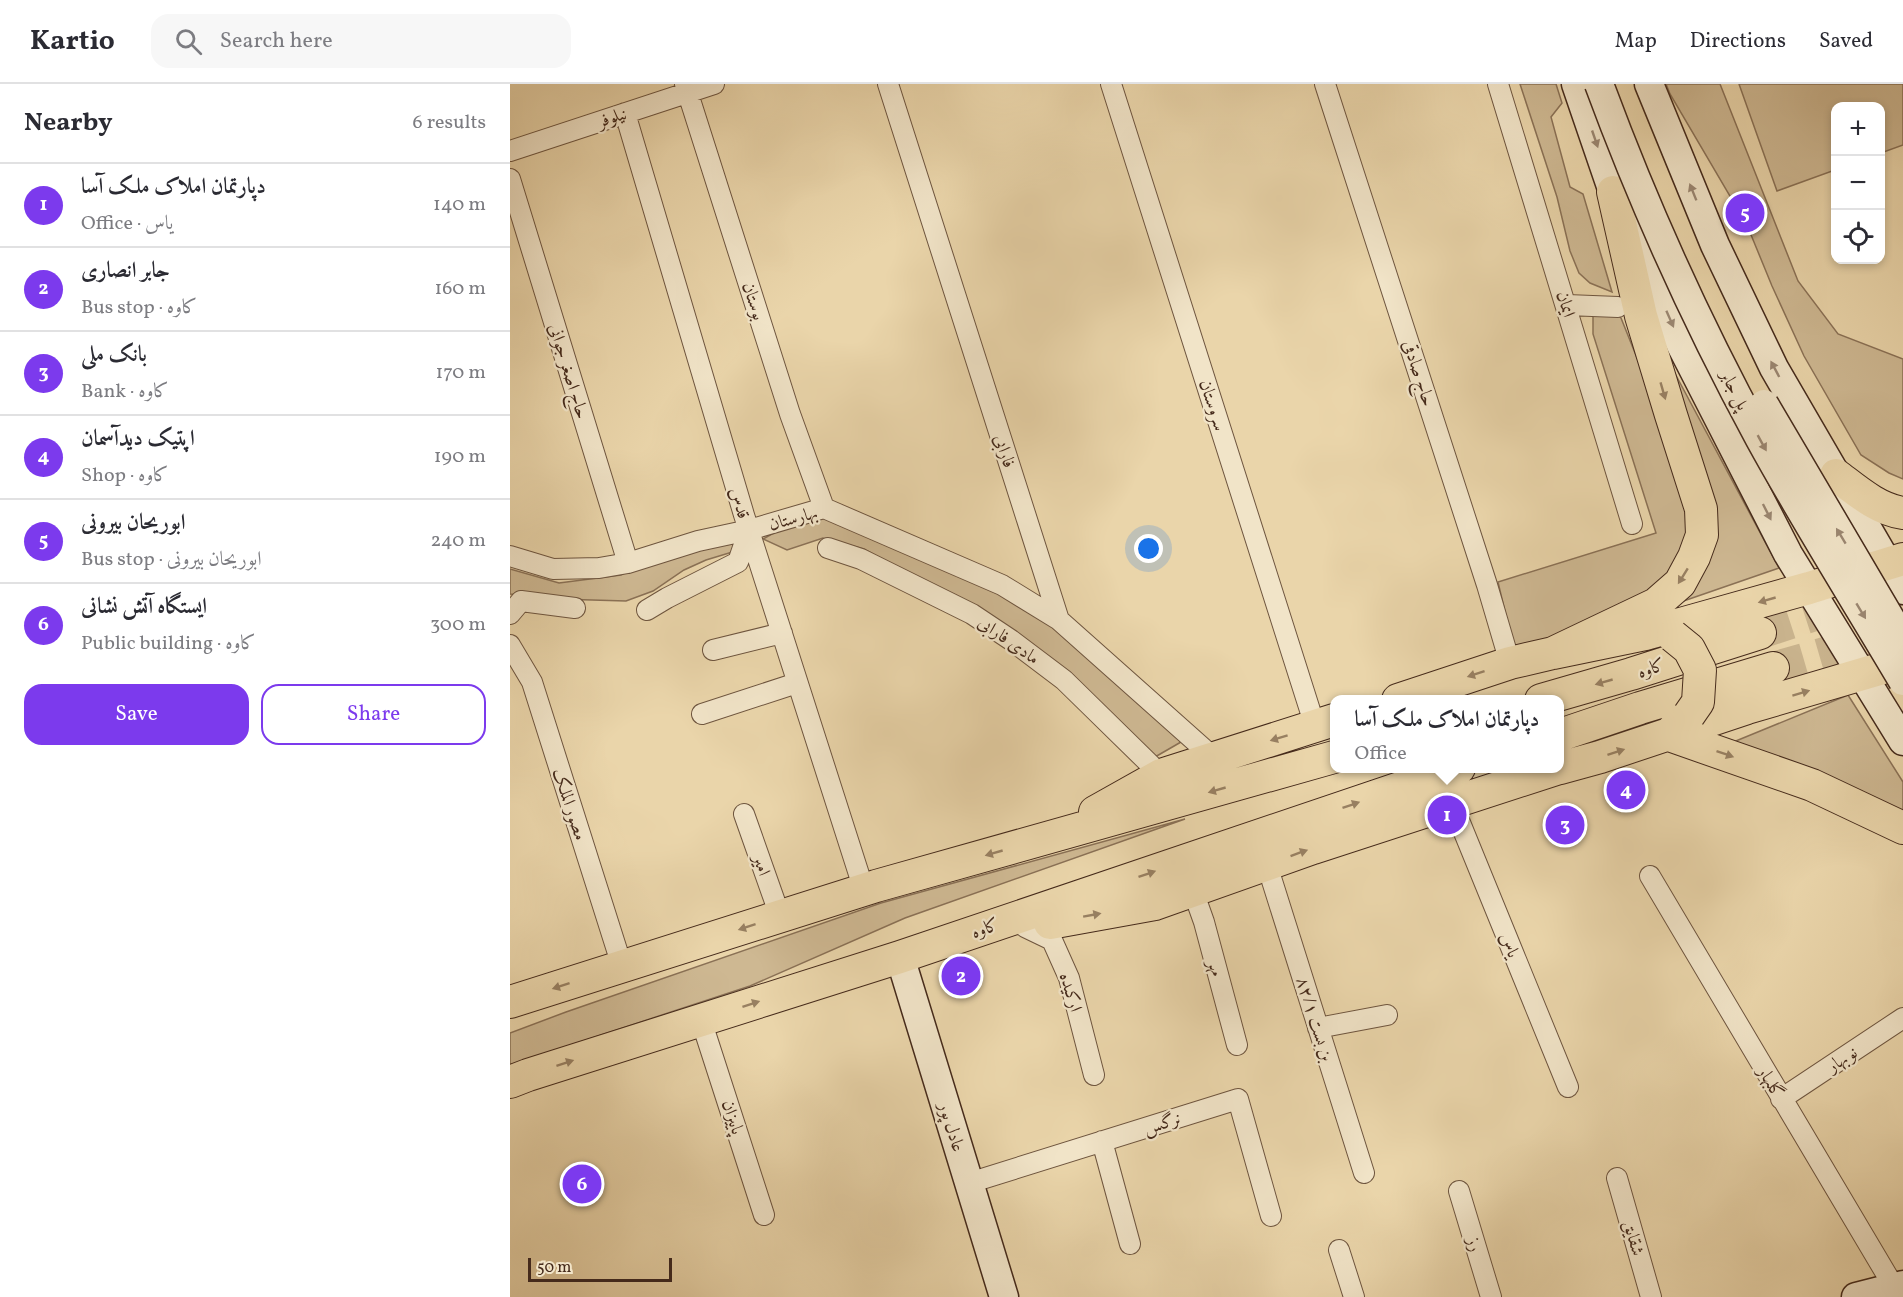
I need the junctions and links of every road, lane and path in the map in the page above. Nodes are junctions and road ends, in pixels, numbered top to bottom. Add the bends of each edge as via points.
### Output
1 (714, 84) edge
2 (888, 84) edge
3 (1111, 84) edge
4 (1325, 84) edge
5 (1498, 84) edge
6 (1576, 84) edge
7 (1599, 84) edge
8 (1618, 84) edge
9 (1649, 84) edge
10 (686, 88) edge
11 (625, 113) junction
12 (510, 151) edge
13 (510, 179) edge
14 (1613, 192) junction
15 (1567, 305) junction
16 (1618, 308) dead end
17 (1836, 475) junction
18 (824, 508) junction
19 (1903, 513) edge
20 (1632, 524) dead end
21 (749, 531) junction
22 (828, 548) dead end
23 (510, 556) edge
24 (628, 562) junction
25 (1898, 571) edge
26 (1809, 588) junction
27 (575, 608) dead end
28 (647, 610) dead end
29 (510, 614) edge
30 (1059, 620) junction
31 (782, 633) junction
32 (1760, 633) tunnel mouth
33 (1659, 635) junction
34 (1903, 640) edge
35 (510, 645) edge
36 (713, 650) dead end
37 (1553, 653) junction
38 (1903, 662) edge
39 (1510, 663) junction
40 (1773, 668) tunnel mouth
41 (1862, 675) junction
42 (1903, 681) edge
43 (797, 683) junction
44 (1410, 695) edge
45 (1556, 695) edge
46 (702, 714) dead end
47 (1325, 723) edge
48 (1679, 725) junction
49 (1564, 734) edge
50 (1903, 741) edge
51 (1214, 758) junction
52 (1330, 759) edge
53 (1564, 766) edge
54 (1444, 773) edge
55 (1544, 773) edge
56 (1161, 775) junction
57 (1452, 803) junction
58 (744, 814) dead end
59 (1903, 828) edge
60 (1050, 837) junction
61 (1267, 865) junction
62 (1650, 876) dead end
63 (864, 890) junction
64 (1193, 891) junction
65 (780, 916) junction
66 (1025, 927) junction
67 (952, 939) junction
68 (900, 957) junction
69 (622, 966) junction
70 (510, 1002) edge
71 (1387, 1015) dead end
72 (1903, 1018) edge
73 (701, 1020) junction
74 (1318, 1028) junction
75 (1237, 1045) dead end
76 (1094, 1075) dead end
77 (510, 1082) edge
78 (1568, 1087) dead end
79 (1781, 1099) junction
80 (1102, 1141) junction
81 (1364, 1173) dead end
82 (1617, 1178) dead end
83 (969, 1183) junction
84 (1459, 1191) dead end
85 (764, 1215) dead end
86 (1271, 1216) dead end
87 (1130, 1244) dead end
88 (1339, 1250) dead end
89 (1898, 1286) edge
90 (1005, 1297) edge
91 (1354, 1297) edge
92 (1491, 1297) edge
93 (1651, 1297) edge
94 (1856, 1297) edge

1 - 10 street, نیلوفر
2 - 30 street, فارابی
3 - 47 street, سروستان
4 - 39 street, حاج صادقی
5 - 15 street, ایمان
6 -> 14 main road
7 -> 42 main road, پل جابر, bridge via 1690,302 1760,438
34 -> 8 main road, پل جابر, bridge via 1776,426 1699,282
17 -> 9 main road via 1774,368 1712,238
10 - 11 street, نیلوفر
10 - 18 street, بوستان
11 - 12 street, نیلوفر
11 - 21 street, قدس
13 - 24 street, حاج اصغر جوانی
14 -> 26 main road via 1681,345
14 -> 37 main road via 1641,316 1701,508 1702,535 1680,583 1656,604
15 - 16 street
15 - 20 street, ایمان
17 - 19 main road via 1868,499
17 - 25 main road
18 - 21 street, بهارستان
18 - 30 street, بهارستان via 1002,585
21 - 24 street, بهارستان
21 - 28 street via 738,562
21 - 31 street, قدس
22 - 56 street, مادی فارابی via 861,559 972,614 1011,640 1064,680
23 - 24 street, بهارستان via 553,569 599,568
25 - 26 main road
26 -> 33 main road
26 - 41 main road
27 - 29 street via 521,601
30 - 51 street
31 - 36 street
31 - 43 street, قدس
32 -> 45 main road, کاوه
33 - 37 main road
33 - 48 main road, bridge via 1689,649 1700,670 1698,702
35 - 69 street, مصور الملک via 532,682
37 - 39 main road
38 - 41 main road
39 -> 44 main road
40 - 49 main road, کاوه
48 -> 41 main road
41 - 50 main road
43 - 46 street
43 - 63 street, قدس
47 -> 51 main road
53 -> 48 main road
48 -> 59 main road
51 - 56 main road
52 -> 60 main road
67 -> 54 main road, کاوه
55 - 57 main road
56 - 60 main road
61 -> 57 main road
57 - 78 street, یاس
58 - 65 street, امیر
60 -> 63 main road
61 - 64 main road
61 - 74 street, بن بست ۸۲/۱
62 - 79 street, گلبهار
63 - 65 main road
66 -> 64 main road via 1155,904
64 - 75 street, مهر
65 -> 69 main road
66 - 67 main road
66 - 76 street, ارکیده via 1052,940 1069,978
67 - 68 main road, کاوه
73 -> 68 main road, کاوه
68 - 83 main road, عادل پور
69 -> 70 main road
71 - 74 street
72 - 79 street, نوبهار
77 -> 73 main road, کاوه
73 - 85 street, پاییزان
74 - 81 street, بن بست ۸۲/۱
79 - 89 street, گلبهار
80 - 83 street, نرگس
80 - 86 street, نرگس via 1238,1099
80 - 87 street
82 - 93 street, شقایق
83 - 90 main road, عادل پور
84 - 92 street, رز
88 - 91 street
89 - 94 main road

